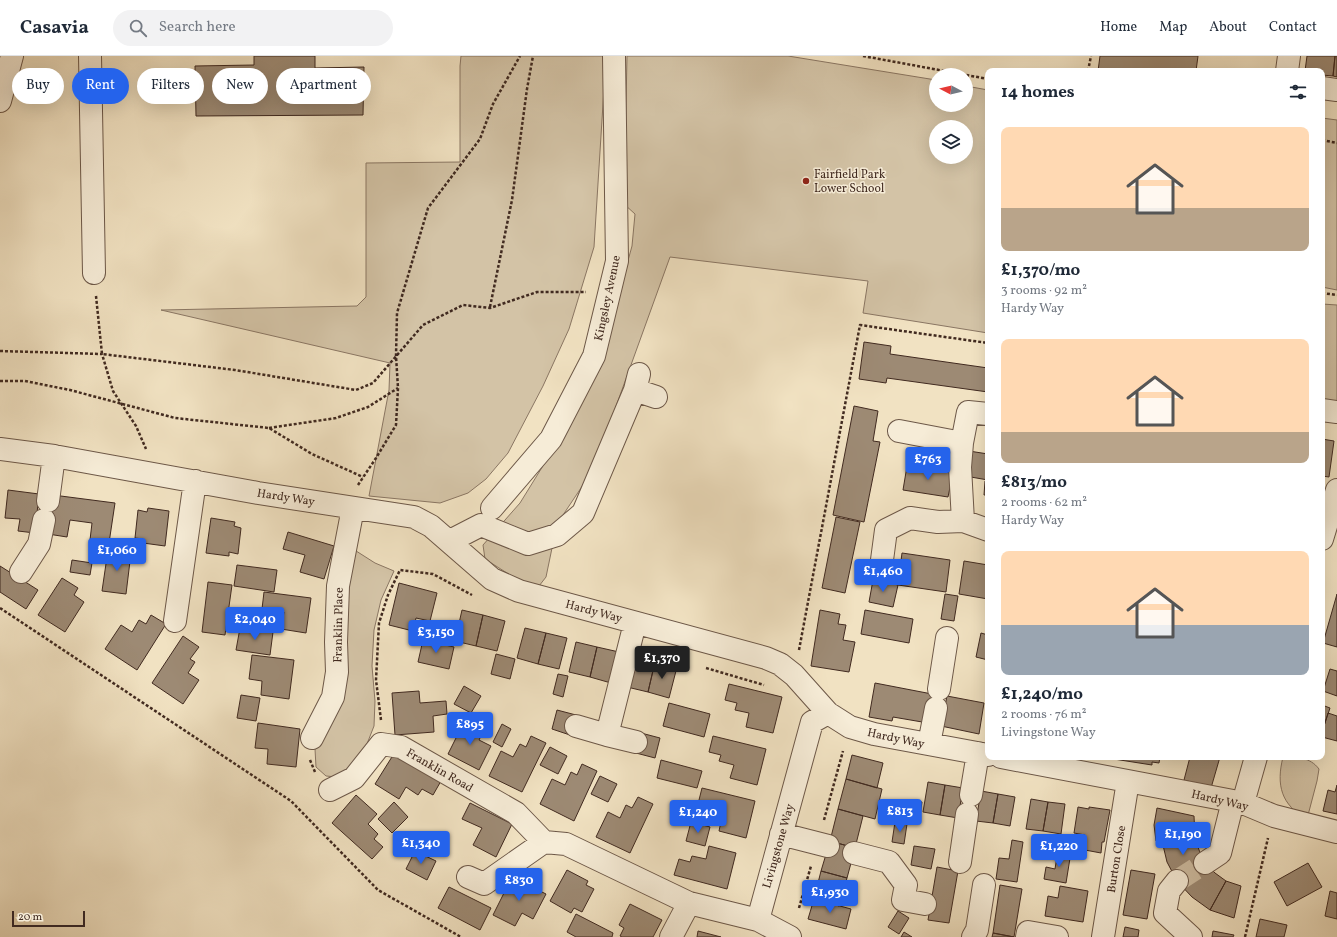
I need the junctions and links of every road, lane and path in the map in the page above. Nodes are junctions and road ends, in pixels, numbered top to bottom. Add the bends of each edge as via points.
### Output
1 (12, 56) edge
2 (90, 56) edge
3 (520, 56) edge
4 (533, 56) edge
5 (614, 56) edge
6 (863, 56) edge
7 (1090, 56) edge
8 (1289, 56) edge
9 (1088, 68) edge
10 (1287, 68) edge
11 (985, 78) edge
12 (1325, 88) edge
13 (1337, 90) edge
14 (0, 102) edge
15 (1325, 141) edge
16 (1337, 143) edge
17 (94, 273) joint
18 (609, 292) junction
19 (1325, 293) edge
20 (1337, 295) edge
21 (490, 308) junction
22 (985, 343) edge
23 (0, 351) edge
24 (102, 354) junction
25 (396, 356) junction
26 (0, 381) edge
27 (398, 388) junction
28 (656, 397) dead end
29 (121, 403) junction
30 (1325, 410) edge
31 (1337, 412) edge
32 (985, 414) edge
33 (269, 428) junction
34 (899, 431) dead end
35 (962, 443) junction
36 (0, 449) edge
37 (54, 456) junction
38 (149, 473) junction
39 (363, 477) junction
40 (195, 481) junction
41 (1337, 490) edge
42 (348, 507) junction
43 (492, 508) dead end
44 (963, 521) junction
45 (985, 529) edge
46 (1325, 529) edge
47 (450, 541) junction
48 (882, 560) dead end
49 (20, 572) dead end
50 (477, 598) dead end
51 (0, 608) edge
52 (175, 621) dead end
53 (635, 622) junction
54 (947, 638) dead end
55 (704, 668) dead end
56 (794, 675) junction
57 (765, 685) dead end
58 (828, 712) junction
59 (576, 726) dead end
60 (607, 735) junction
61 (312, 738) dead end
62 (636, 742) dead end
63 (381, 744) junction
64 (929, 744) junction
65 (983, 754) edge
66 (1032, 760) edge
67 (1255, 760) edge
68 (1128, 781) junction
69 (330, 790) dead end
70 (1238, 802) junction
71 (1274, 816) junction
72 (1337, 832) edge
73 (781, 834) junction
74 (544, 842) junction
75 (828, 846) dead end
76 (854, 853) dead end
77 (960, 862) dead end
78 (1205, 863) tunnel mouth
79 (468, 877) dead end
80 (1177, 881) tunnel mouth
81 (984, 886) dead end
82 (689, 903) junction
83 (925, 904) dead end
84 (758, 920) junction
85 (461, 937) edge
86 (671, 937) edge
87 (790, 937) edge
88 (973, 937) edge
89 (1027, 937) edge
90 (1057, 937) edge
91 (1103, 937) edge
92 (1190, 937) edge
93 (1245, 937) edge

1 - 14 street
2 - 17 street
3 - 25 path via 493,104 480,139 428,208 397,313
4 - 21 path via 512,200
5 - 18 street, Kingsley Avenue via 617,261
6 - 11 path
7 - 9 path
8 - 10 street
12 - 13 street
15 - 16 path
17 - 24 path
18 - 21 path via 537,292
18 - 43 street, Kingsley Avenue via 594,356 551,439
19 - 20 path
21 - 25 path via 463,305 422,325
22 - 56 path via 860,325
23 - 24 path
24 - 25 path via 235,370 356,390 373,383
24 - 29 path via 113,391
25 - 27 path
26 - 29 path via 25,381
27 - 33 path via 368,407 336,418
27 - 39 path via 396,425
28 - 47 street via 637,382 583,513 556,535 528,544 481,525
29 - 33 path via 176,418
29 - 38 path via 136,426 150,459
30 - 31 street
32 - 35 street via 968,412
33 - 39 path via 312,454
34 - 35 street
35 - 44 street via 960,467
36 - 37 street, Hardy Way
37 - 38 street, Hardy Way
37 - 49 street via 39,544
38 - 40 street, Hardy Way
39 - 42 path
40 - 42 street, Hardy Way
40 - 52 street
41 - 46 street
42 - 47 street, Hardy Way via 414,518
42 - 61 street, Franklin Place via 338,586 337,672 333,697
44 - 45 street
44 - 48 street via 938,522 910,518 886,530
47 - 53 street, Hardy Way via 492,578 518,591
50 - 63 path via 433,574 400,570 388,596 380,623 376,680 381,714
51 - 85 path via 291,801 378,890
53 - 56 street, Hardy Way via 766,658 780,664
53 - 60 street
54 - 64 street
55 - 57 path
56 - 58 street, Hardy Way
58 - 64 street, Hardy Way via 850,727
58 - 73 street, Livingstone Way via 812,722
59 - 60 street
60 - 62 street
63 - 69 street via 354,778
63 - 74 street, Franklin Road via 401,747 516,813
64 - 65 street, Hardy Way
65 - 77 street via 969,804
66 - 68 street, Hardy Way
67 - 70 street
68 - 70 street, Hardy Way
68 - 91 street, Burton Close
70 - 71 street, Hardy Way
70 - 78 street via 1220,853
71 - 72 street, Hardy Way
71 - 93 path
73 - 75 street
73 - 84 street, Livingstone Way
74 - 79 street via 484,884
74 - 82 street via 566,844
76 - 83 street via 889,862 906,885 902,900
80 - 92 street via 1169,891 1165,913
81 - 88 street via 977,930
82 - 84 street
82 - 86 street
84 - 87 street
89 - 90 street via 1028,932

